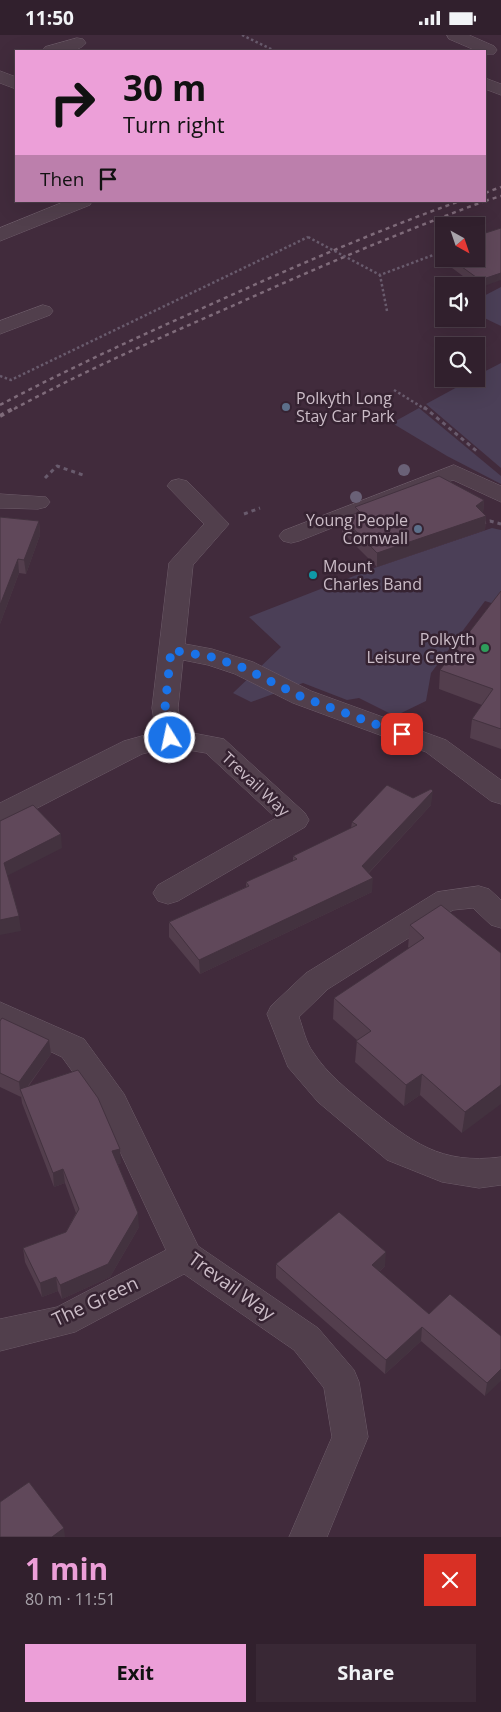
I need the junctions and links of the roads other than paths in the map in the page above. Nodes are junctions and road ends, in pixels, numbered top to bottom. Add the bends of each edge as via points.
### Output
1 (455, 35) edge
2 (77, 43) dead end
3 (491, 49) edge
4 (54, 50) edge
5 (15, 63) edge
6 (0, 68) edge
7 (0, 76) edge
8 (486, 83) edge
9 (15, 84) edge
10 (501, 90) edge
11 (81, 202) edge
12 (0, 235) edge
13 (43, 311) dead end
14 (0, 328) edge
15 (179, 486) dead end
16 (501, 495) edge
17 (0, 501) edge
18 (38, 502) dead end
19 (291, 537) dead end
20 (171, 650) junction
21 (170, 738) junction
22 (501, 794) edge
23 (0, 815) edge
24 (168, 893) dead end
25 (501, 917) edge
26 (0, 1015) edge
27 (501, 1171) edge
28 (186, 1256) junction
29 (0, 1335) edge
30 (308, 1537) edge

1 - 3 street
2 - 4 street
5 - 6 street
7 - 9 street
8 - 10 street
11 - 12 street
13 - 14 street
15 - 20 street via 217,524 181,563
16 - 19 street via 454,472
17 - 18 street
20 - 21 street via 165,708
20 - 22 street via 212,657 244,668 302,697 436,747
21 - 23 street, Trevail Way via 134,747
21 - 24 street, Trevail Way via 214,745 295,820
25 - 27 street via 479,897 447,899 317,981 282,1014 298,1058 329,1093 399,1150 442,1168 478,1174
26 - 28 street, Trevail Way via 73,1048 113,1103
28 - 29 street, The Green via 63,1321
28 - 30 street, Trevail Way via 306,1339 341,1382 350,1437

